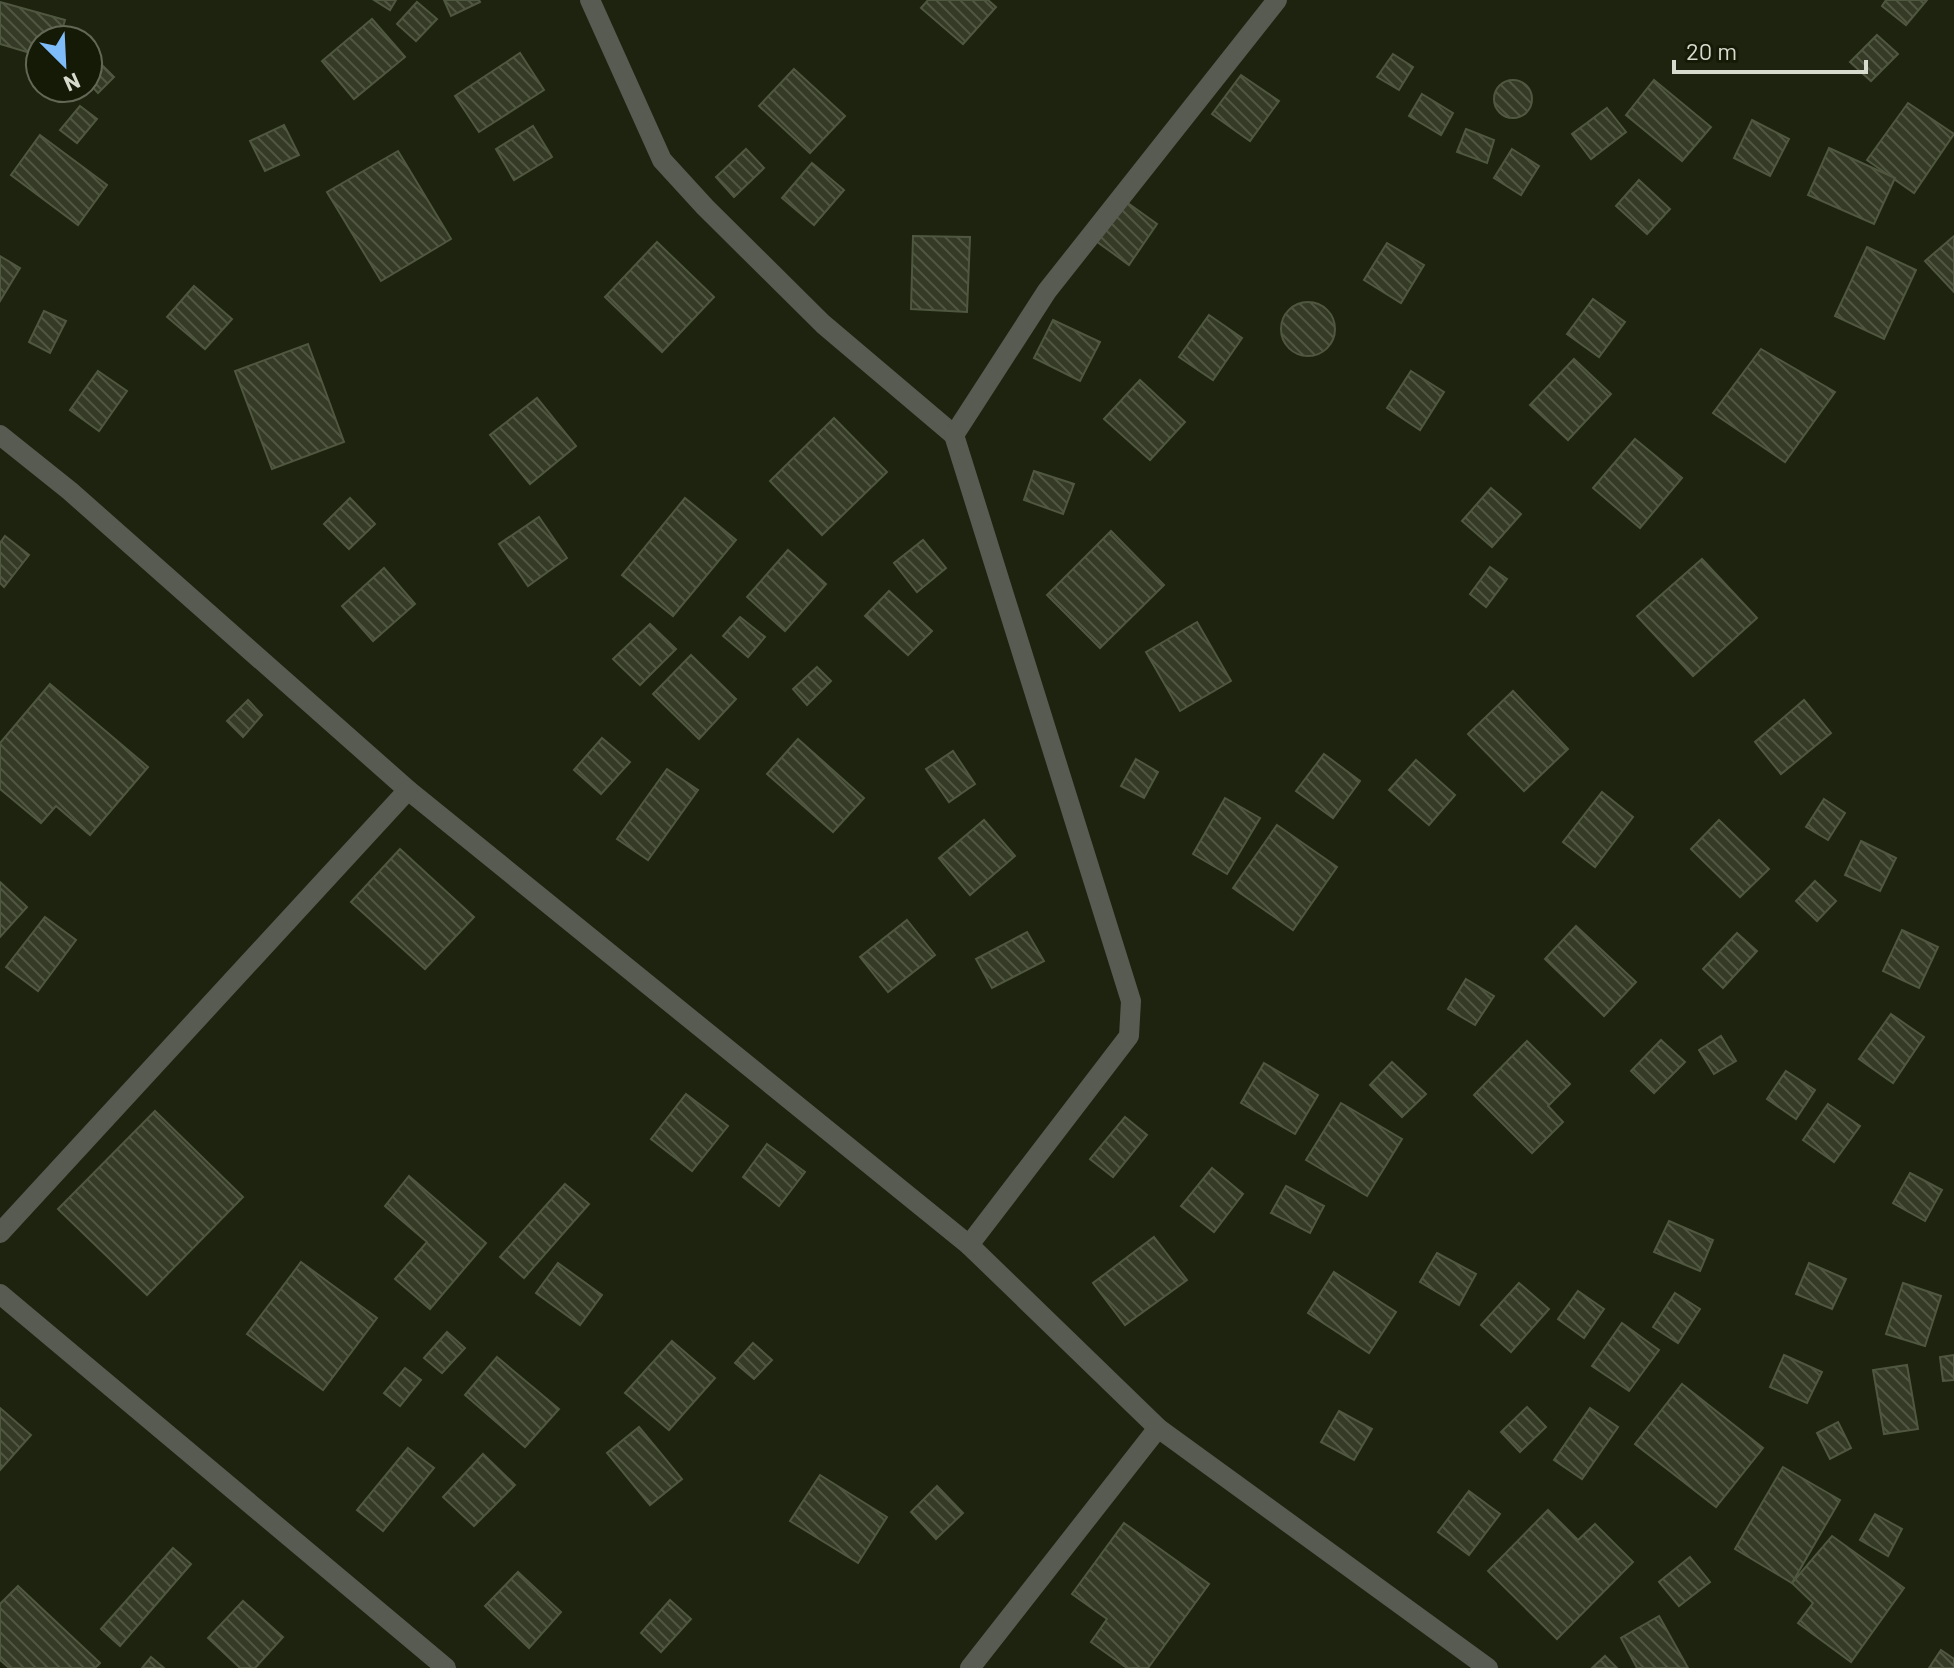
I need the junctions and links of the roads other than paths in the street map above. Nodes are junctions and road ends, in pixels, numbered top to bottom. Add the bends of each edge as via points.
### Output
1 (590, 0) edge
2 (1277, 0) edge
3 (0, 435) edge
4 (954, 435) junction
5 (408, 790) junction
6 (0, 1233) edge
7 (969, 1245) junction
8 (0, 1294) edge
9 (1158, 1428) junction
10 (446, 1668) edge
11 (970, 1668) edge
12 (1488, 1668) edge

1 - 4 street via 662,160 823,324
2 - 4 street via 1047,291
3 - 5 street
4 - 7 street via 1131,1001 1129,1036
5 - 6 street
5 - 7 street
7 - 9 street
8 - 10 street
9 - 11 street
9 - 12 street

